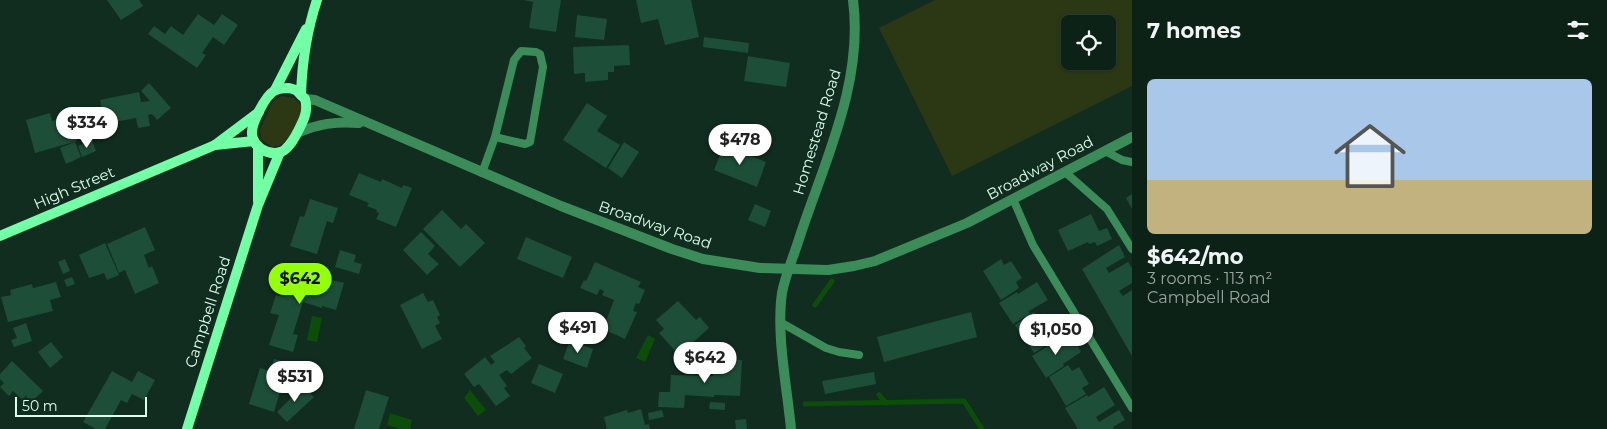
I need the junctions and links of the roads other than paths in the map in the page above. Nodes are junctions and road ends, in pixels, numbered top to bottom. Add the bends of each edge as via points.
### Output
1 (317, 0) edge
2 (853, 0) edge
3 (310, 21) junction
4 (275, 90) junction
5 (303, 97) junction
6 (259, 112) junction
7 (368, 123) junction
8 (297, 133) junction
9 (495, 137) junction
10 (1132, 137) edge
11 (256, 144) junction
12 (215, 145) junction
13 (1105, 151) junction
14 (280, 152) junction
15 (1132, 162) edge
16 (1065, 172) junction
17 (482, 173) junction
18 (1013, 199) junction
19 (258, 205) junction
20 (0, 236) edge
21 (1132, 249) edge
22 (789, 269) junction
23 (780, 322) junction
24 (859, 355) dead end
25 (1132, 408) edge
26 (187, 429) edge
27 (792, 429) edge

1 - 3 street
2 - 22 street, Homestead Road via 856,18 850,86
3 - 4 street
3 - 5 street via 302,78
4 - 5 street via 289,88
4 - 6 street
5 - 7 street, Broadway Road
5 - 8 street via 306,115
6 - 11 street via 252,128
6 - 12 street, High Street
7 - 8 street, Broadway Road via 328,122
7 - 17 street, Broadway Road
8 - 14 street
9 - 9 lane via 514,60 521,51 540,54 543,67 530,142 525,144
9 - 17 lane
10 - 13 street, Broadway Road
11 - 12 street, High Street
11 - 14 street via 267,152
11 - 19 street, Campbell Road
12 - 20 street, High Street
13 - 15 lane
13 - 16 street, Broadway Road
14 - 19 street, Campbell Road
16 - 18 street, Broadway Road
16 - 21 lane via 1107,209
17 - 22 street, Broadway Road via 570,210 703,259
18 - 22 street, Broadway Road via 967,223 875,261 828,270
18 - 25 lane via 1033,245
19 - 26 street, Campbell Road
22 - 23 street, Homestead Road
23 - 24 lane via 826,348
23 - 27 street, Homestead Road

